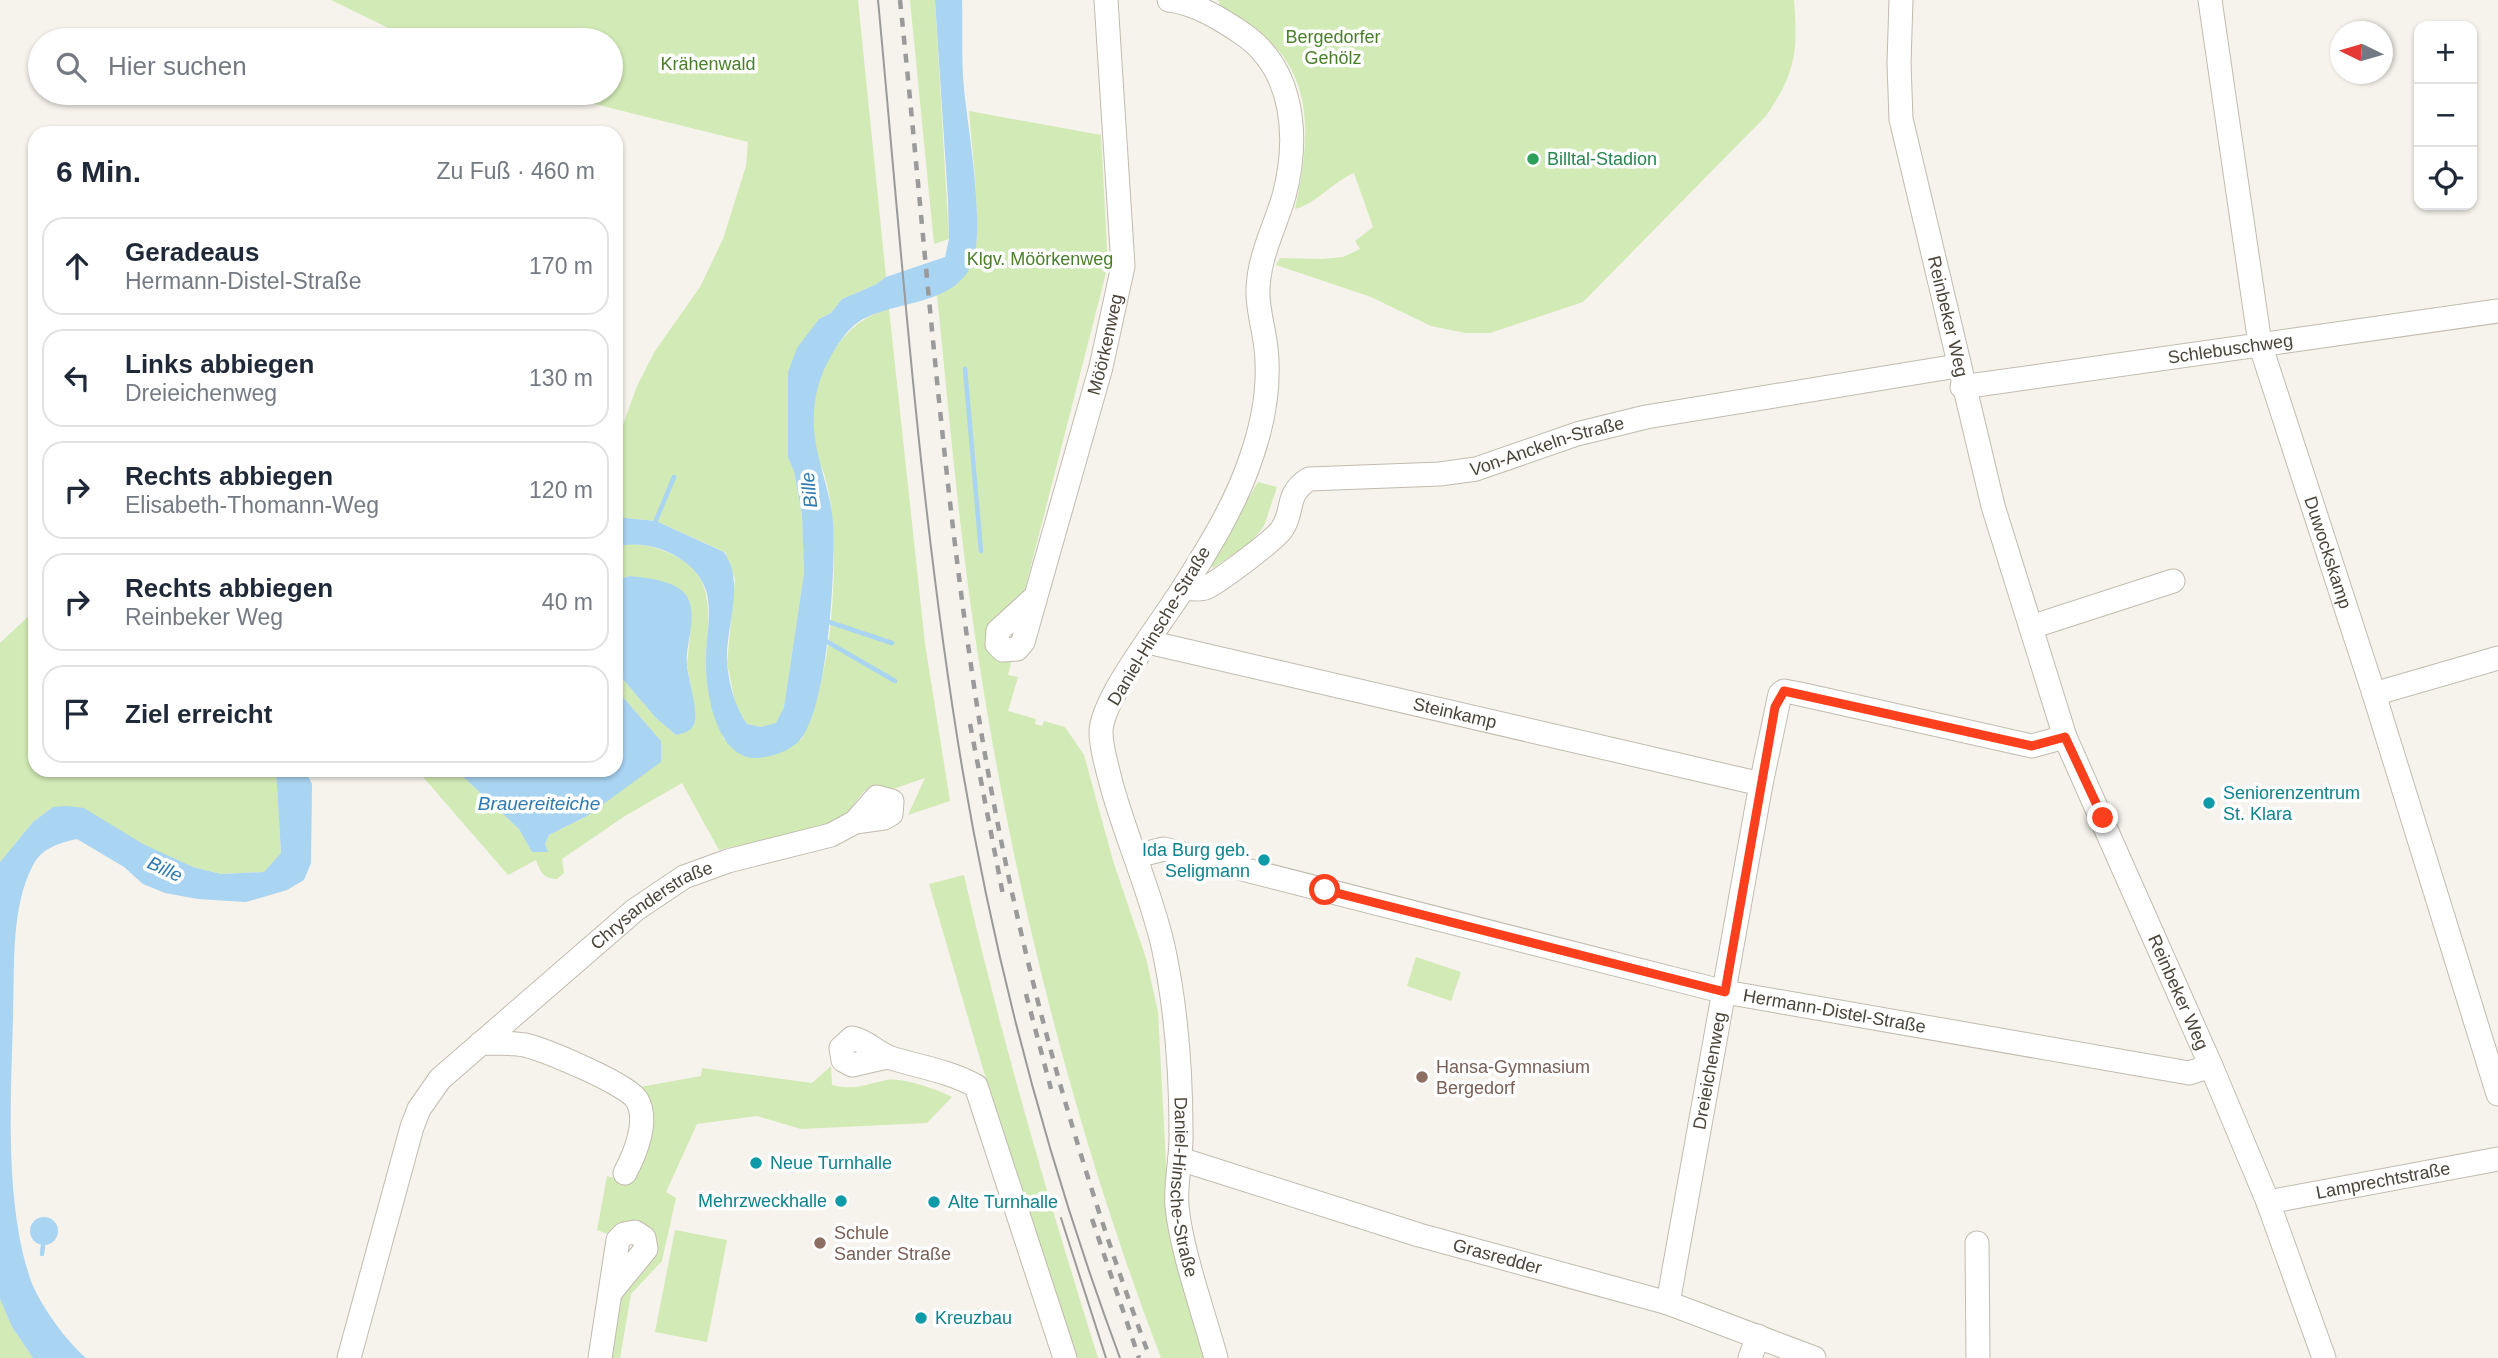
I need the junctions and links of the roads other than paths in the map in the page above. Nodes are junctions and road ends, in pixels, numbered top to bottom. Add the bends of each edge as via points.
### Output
1 (1106, 0) edge
2 (1169, 0) edge
3 (1901, 0) edge
4 (2210, 0) edge
5 (2498, 311) edge
6 (2260, 344) junction
7 (1960, 377) junction
8 (2173, 581) dead end
9 (1183, 589) junction
10 (2031, 627) junction
11 (1148, 642) junction
12 (1010, 652) dead end
13 (2498, 658) edge
14 (2374, 694) junction
15 (2065, 737) junction
16 (1760, 784) junction
17 (855, 822) dead end
18 (1136, 856) junction
19 (1725, 992) junction
20 (481, 1043) junction
21 (887, 1057) dead end
22 (2211, 1066) junction
23 (2498, 1094) edge
24 (1180, 1158) junction
25 (2498, 1159) edge
26 (625, 1173) dead end
27 (2268, 1202) junction
28 (1977, 1243) dead end
29 (610, 1293) dead end
30 (1668, 1303) junction
31 (1758, 1336) junction
32 (349, 1358) edge
33 (600, 1358) edge
34 (1065, 1358) edge
35 (1216, 1358) edge
36 (1750, 1358) edge
37 (1814, 1358) edge
38 (1978, 1358) edge
39 (2324, 1358) edge

1 - 12 street, Möörkenweg via 1123,266 1101,367 1023,642
2 - 9 street, Daniel-Hinsche-Straße via 1192,6 1251,39 1270,60 1293,122 1285,191 1257,291 1267,352 1264,411 1251,460
3 - 7 street, Reinbeker Weg via 1901,119
4 - 6 street, Duwockskamp
5 - 6 street, Schlebuschweg
6 - 7 street, Schlebuschweg
6 - 14 street, Duwockskamp
7 - 9 street, Von-Anckeln-Straße via 1646,417 1577,434 1476,469 1309,479 1298,486 1284,527 1274,539 1205,588
7 - 10 street, Reinbeker Weg
8 - 10 street
9 - 11 street, Daniel-Hinsche-Straße
10 - 15 street, Reinbeker Weg
11 - 16 street, Steinkamp
11 - 18 street, Daniel-Hinsche-Straße via 1112,699 1101,729 1116,800
13 - 14 street
14 - 23 street, Duwockskamp
15 - 16 street, Dreieichenweg via 2032,746 1784,691 1778,697
15 - 22 street, Reinbeker Weg
16 - 19 street, Dreieichenweg
17 - 20 street, Chrysanderstraße via 831,835 684,877 635,910
18 - 19 street, Hermann-Distel-Straße via 1164,849
18 - 24 street, Daniel-Hinsche-Straße via 1163,946 1173,1004
19 - 22 street, Hermann-Distel-Straße via 2189,1073
19 - 30 street, Dreieichenweg
20 - 26 street via 525,1045 631,1092 641,1110 639,1134
20 - 32 street, Chrysanderstraße via 440,1079 419,1109
21 - 34 street via 957,1075 976,1086
22 - 27 street, Reinbeker Weg
24 - 30 street, Grasredder via 1419,1235
24 - 35 street, Daniel-Hinsche-Straße via 1177,1210
25 - 27 street, Lamprechtstraße
27 - 39 street, Reinbeker Weg
28 - 38 street
29 - 33 street
30 - 31 street, Grasredder
31 - 36 street
31 - 37 street, Grasredder

